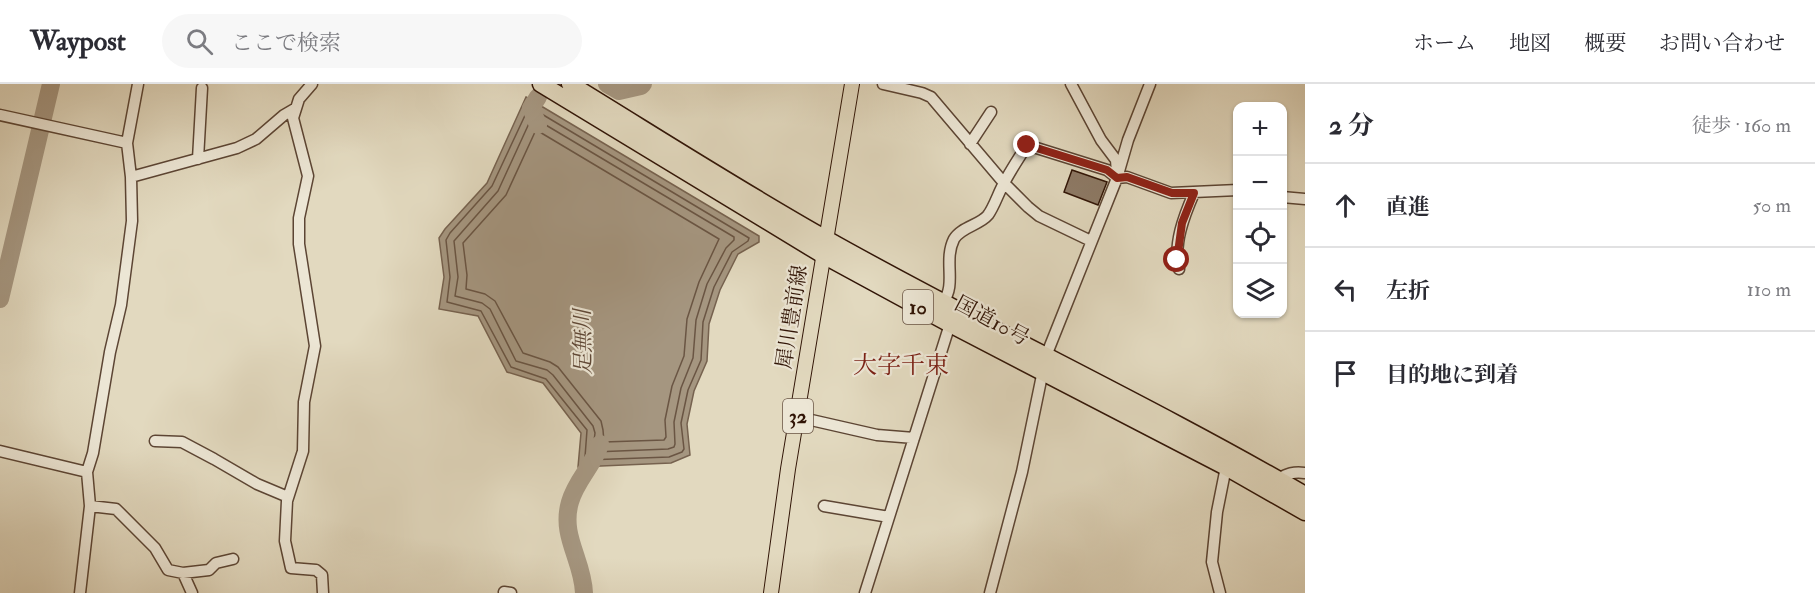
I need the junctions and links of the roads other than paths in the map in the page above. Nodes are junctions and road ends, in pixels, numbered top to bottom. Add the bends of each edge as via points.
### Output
1 (138, 84) edge
2 (312, 84) edge
3 (541, 84) edge
4 (570, 84) edge
5 (852, 84) edge
6 (883, 84) edge
7 (1071, 84) edge
8 (1149, 84) edge
9 (202, 88) dead end
10 (296, 108) junction
11 (992, 112) dead end
12 (0, 115) edge
13 (127, 143) junction
14 (970, 144) junction
15 (198, 159) junction
16 (131, 177) junction
17 (1117, 178) junction
18 (1004, 183) junction
19 (1233, 190) edge
20 (1194, 193) junction
21 (1287, 197) edge
22 (1305, 199) edge
23 (1091, 241) junction
24 (824, 247) junction
25 (1179, 269) dead end
26 (943, 302) junction
27 (950, 324) junction
28 (1045, 365) junction
29 (798, 417) junction
30 (914, 438) junction
31 (156, 441) dead end
32 (0, 451) edge
33 (1226, 467) junction
34 (87, 472) junction
35 (1305, 473) edge
36 (1278, 479) junction
37 (1305, 495) edge
38 (288, 497) junction
39 (90, 506) junction
40 (824, 506) dead end
41 (1305, 513) edge
42 (889, 517) junction
43 (233, 559) dead end
44 (183, 573) junction
45 (80, 593) edge
46 (192, 593) edge
47 (323, 593) edge
48 (771, 593) edge
49 (866, 593) edge
50 (990, 593) edge
51 (1220, 593) edge

1 - 13 street
2 - 10 street
3 - 24 highway, 国道10号 / 10
4 - 24 highway, 国道10号 / 10
5 - 24 main road, 犀川豊前線 / 32
6 - 14 street via 931,97
7 - 17 street via 1116,160
8 - 17 street
9 - 15 street
10 - 15 street via 256,139
10 - 38 street via 293,118 308,176 298,244 315,346 304,402 303,451
11 - 14 street
12 - 13 street
13 - 16 street
14 - 18 street
15 - 16 street
16 - 34 street via 132,221 121,305
17 - 18 street via 1107,170 1027,145
17 - 20 street via 1127,177 1172,193
17 - 23 street
18 - 23 street via 1039,216
18 - 26 street via 988,216 956,235 948,258 950,286
19 - 20 street
20 - 25 street via 1182,223
21 - 22 street
23 - 28 street
24 - 26 highway, 国道10号 / 10
24 - 27 highway, 国道10号 / 10
24 - 29 main road, 犀川豊前線 / 32
26 - 27 street
26 - 28 highway, 国道10号 / 10
27 - 28 highway, 国道10号 / 10
27 - 30 street
28 - 33 highway, 国道10号 / 10
28 - 36 highway, 国道10号 / 10
28 - 50 street
29 - 30 street via 877,435
29 - 48 main road, 犀川豊前線 / 32
30 - 42 street
31 - 38 street via 182,442
32 - 34 street
33 - 41 highway, 国道10号 / 10
33 - 51 street via 1212,562
34 - 39 street
35 - 36 street
36 - 37 highway, 国道10号 / 10
38 - 47 street via 285,541 291,568 316,570 322,575
39 - 44 street via 116,509 155,548 168,570
39 - 45 street
40 - 42 street
42 - 49 street
43 - 44 street via 216,563 209,570
44 - 46 street

